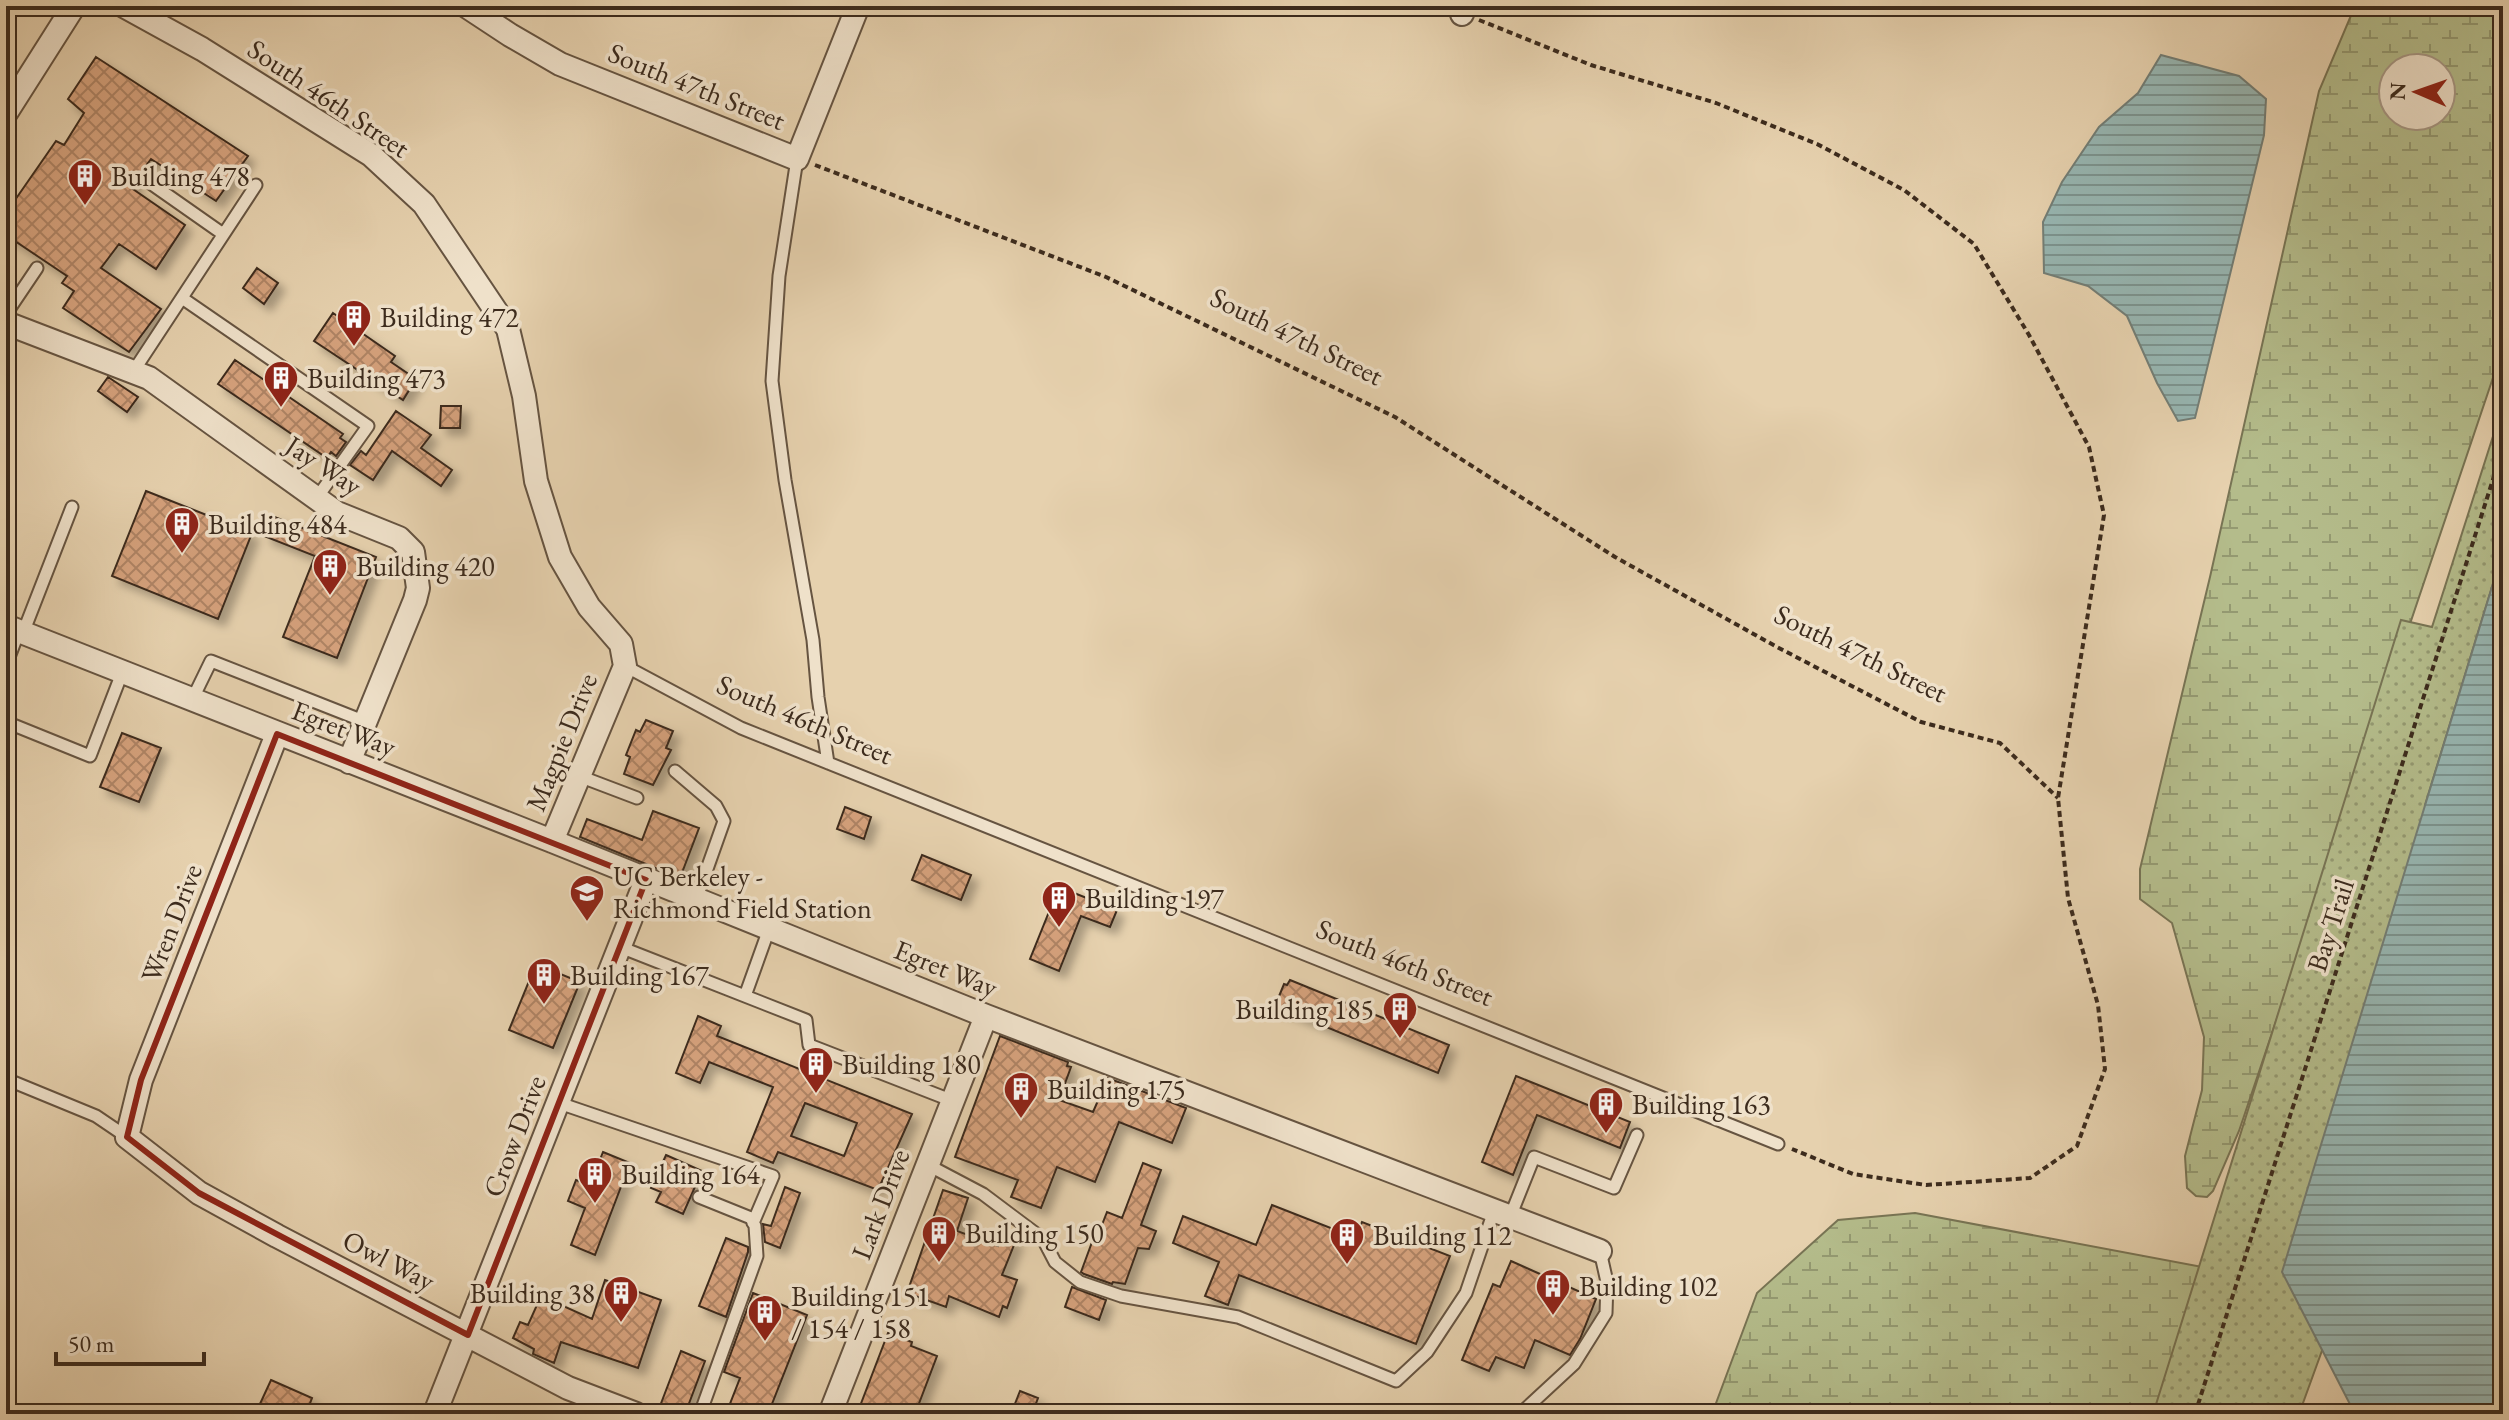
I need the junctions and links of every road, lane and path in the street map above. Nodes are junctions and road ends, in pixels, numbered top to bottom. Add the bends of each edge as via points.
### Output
1 (74, 6) edge
2 (124, 6) edge
3 (466, 6) edge
4 (858, 6) edge
5 (1464, 10) edge
6 (6, 113) edge
7 (797, 159) junction
8 (146, 180) dead end
9 (256, 185) dead end
10 (223, 234) junction
11 (37, 268) dead end
12 (182, 298) junction
13 (6, 314) edge
14 (6, 323) edge
15 (133, 372) junction
16 (2503, 448) edge
17 (316, 499) junction
18 (72, 507) dead end
19 (16, 630) edge
20 (6, 665) edge
21 (625, 666) junction
22 (122, 673) junction
23 (192, 700) junction
24 (6, 722) edge
25 (366, 722) junction
26 (277, 734) junction
27 (349, 762) junction
28 (828, 763) junction
29 (675, 771) dead end
30 (579, 776) junction
31 (637, 798) dead end
32 (2058, 798) junction
33 (552, 841) junction
34 (646, 880) junction
35 (696, 900) junction
36 (769, 929) junction
37 (620, 947) junction
38 (745, 996) junction
39 (986, 1016) junction
40 (6, 1079) edge
41 (953, 1101) junction
42 (559, 1103) junction
43 (1637, 1135) dead end
44 (127, 1137) junction
45 (1778, 1144) joint
46 (928, 1165) junction
47 (699, 1197) dead end
48 (1502, 1214) junction
49 (753, 1223) junction
50 (1600, 1251) joint
51 (468, 1335) junction
52 (435, 1413) edge
53 (636, 1414) edge
54 (700, 1414) edge
55 (830, 1414) edge
56 (1520, 1414) edge
57 (2195, 1414) edge

1 - 6 street
2 - 21 street, South 46th Street via 371,155 424,204 508,329 536,481 560,557 589,607 621,644
3 - 7 street, South 47th Street via 560,64
4 - 7 street
5 - 32 path via 1591,65 1716,103 1817,144 1904,190 1974,244 2089,447 2104,515
7 - 28 lane via 779,276 772,381
7 - 32 path, South 47th Street via 1106,277 1395,417 1615,557 1777,647 1921,722 2000,743
8 - 10 lane
9 - 10 lane
10 - 12 lane
11 - 13 lane
12 - 15 lane
12 - 17 lane via 368,426
14 - 15 street, Jay Way
15 - 17 street, Jay Way via 149,378
16 - 57 path, Bay Trail
17 - 25 street, Jay Way via 399,538 413,552 417,568 415,600
18 - 19 lane
19 - 20 lane
19 - 22 street, Egret Way
21 - 28 lane, South 46th Street via 741,728
21 - 30 street, Magpie Drive
22 - 23 street, Egret Way
22 - 24 lane via 90,756
23 - 25 lane via 211,661
23 - 26 street, Egret Way
25 - 27 street, Jay Way
26 - 27 street, Egret Way
26 - 44 street, Wren Drive via 141,1080
27 - 33 street, Egret Way
28 - 45 lane, South 46th Street
29 - 35 lane via 716,806 724,821
30 - 31 lane
30 - 33 street, Magpie Drive
32 - 45 path via 2068,898 2098,1005 2105,1069 2077,1146 2030,1178 1926,1185 1853,1174
33 - 34 street, Egret Way
34 - 35 street, Egret Way
34 - 37 street, Crow Drive
35 - 36 street, Egret Way
36 - 38 lane
36 - 39 street, Egret Way
37 - 38 lane
37 - 42 street, Crow Drive
38 - 41 lane via 806,1020 809,1045
39 - 41 street, Lark Drive
39 - 48 street, Egret Way
40 - 44 lane via 96,1116
41 - 46 street, Lark Drive
42 - 49 lane via 773,1176
42 - 51 street, Crow Drive
43 - 48 lane via 1614,1188 1534,1157
44 - 51 street, Owl Way via 199,1193
46 - 48 lane via 983,1194 1043,1239 1055,1262 1080,1282 1121,1296 1238,1317 1396,1381 1427,1352 1466,1293
46 - 55 street, Lark Drive
47 - 49 lane via 742,1213
48 - 50 street, Egret Way
49 - 54 lane via 757,1256
50 - 56 lane via 1606,1313 1574,1364
51 - 52 street, Crow Drive
51 - 53 street, Owl Way via 568,1388

